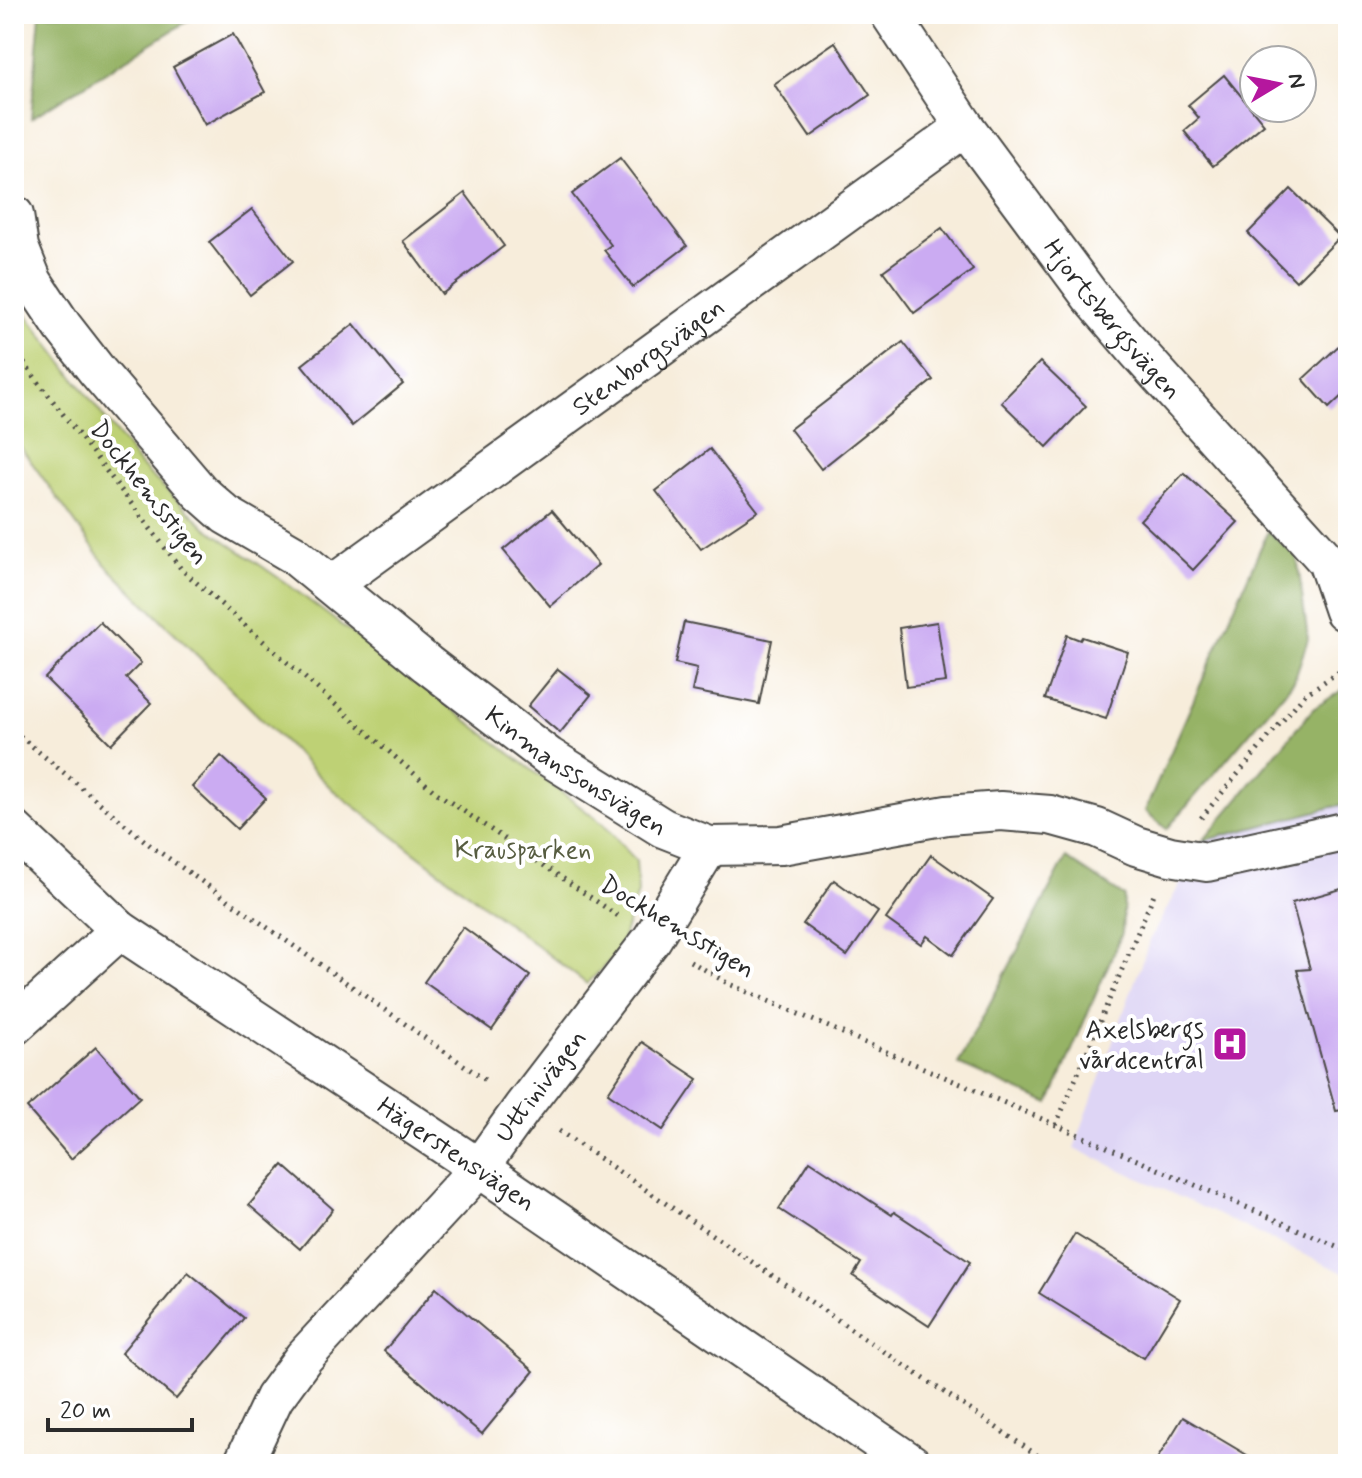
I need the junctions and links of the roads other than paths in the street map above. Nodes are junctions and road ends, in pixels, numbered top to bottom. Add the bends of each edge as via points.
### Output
1 (890, 14) edge
2 (965, 127) junction
3 (14, 215) edge
4 (332, 585) junction
5 (1344, 611) dead end
6 (14, 830) edge
7 (1348, 831) edge
8 (709, 846) junction
9 (120, 930) junction
10 (14, 1026) edge
11 (479, 1168) junction
12 (243, 1464) edge
13 (912, 1464) edge

1 - 2 street, Hjortsbergsvägen
2 - 4 street, Stenborgsvägen
2 - 5 street, Hjortsbergsvägen via 1091,297 1327,561
3 - 4 street, Kinmanssonsvägen via 33,282 150,434 226,515 293,554
4 - 8 street, Kinmanssonsvägen via 549,757 663,828
6 - 9 street, Hägerstensvägen
7 - 8 street, Kinmanssonsvägen via 1207,862 1136,846 1050,815 1001,811 947,815 781,845
8 - 11 street, Uttinivägen via 652,939
9 - 10 street
9 - 11 street, Hägerstensvägen
11 - 12 street, Uttinivägen via 304,1357 274,1398
11 - 13 street, Hägerstensvägen

